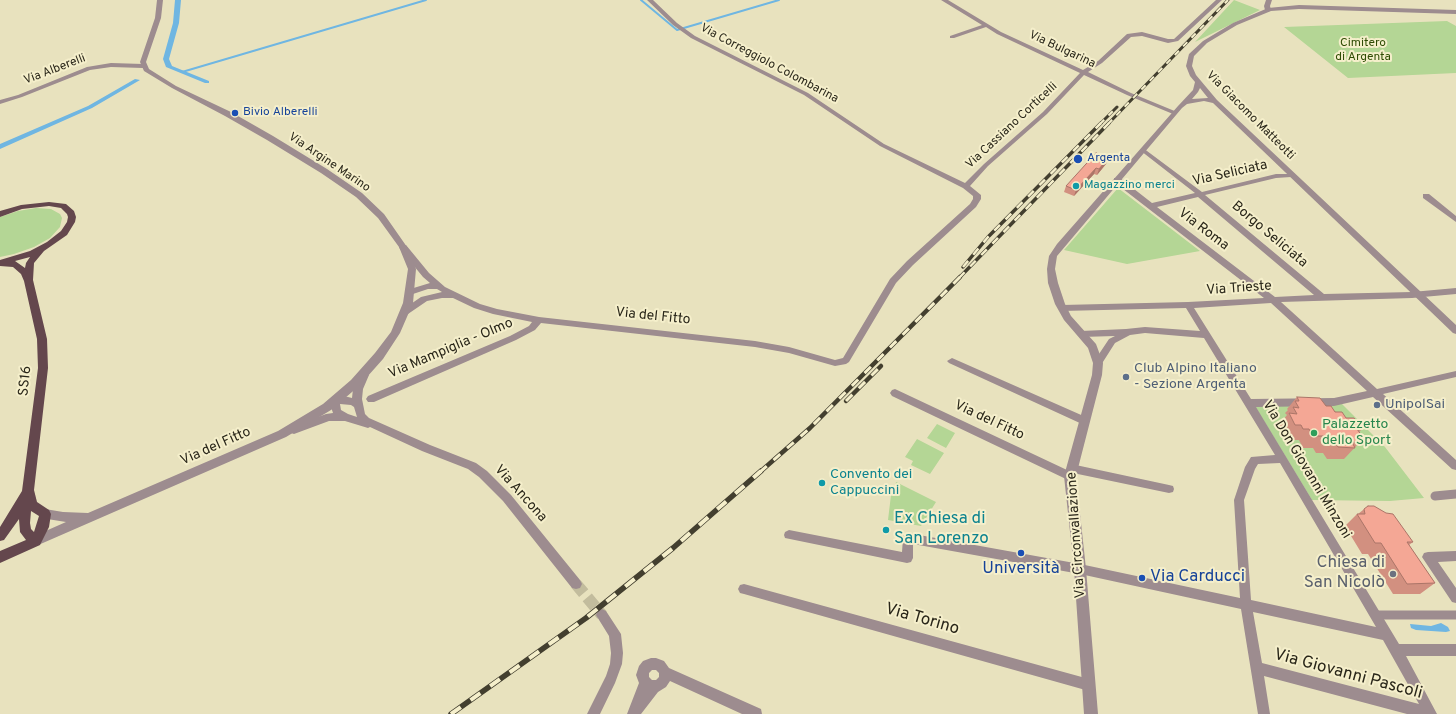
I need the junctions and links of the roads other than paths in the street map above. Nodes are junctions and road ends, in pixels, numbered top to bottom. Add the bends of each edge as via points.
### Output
1 (160, 0) edge
2 (650, 0) edge
3 (944, 0) edge
4 (1219, 0) edge
5 (1269, 0) edge
6 (1268, 10) junction
7 (1456, 12) edge
8 (987, 25) junction
9 (952, 37) dead end
10 (143, 66) junction
11 (1084, 72) junction
12 (1198, 83) junction
13 (1215, 101) junction
14 (0, 102) edge
15 (1177, 110) junction
16 (1143, 150) junction
17 (1291, 175) junction
18 (1117, 180) junction
19 (966, 186) junction
20 (1200, 194) junction
21 (1426, 196) dead end
22 (1151, 206) junction
23 (0, 214) edge
24 (1456, 220) edge
25 (404, 247) junction
26 (41, 249) junction
27 (0, 262) edge
28 (29, 280) junction
29 (438, 286) junction
30 (1456, 291) edge
31 (410, 292) junction
32 (1417, 294) junction
33 (457, 297) junction
34 (1322, 297) junction
35 (428, 298) junction
36 (1273, 300) junction
37 (1188, 305) junction
38 (1062, 308) junction
39 (405, 312) junction
40 (540, 320) junction
41 (1456, 331) edge
42 (1128, 332) junction
43 (1081, 334) junction
44 (1207, 336) junction
45 (846, 360) joint
46 (952, 361) dead end
47 (1098, 363) junction
48 (366, 370) junction
49 (1456, 375) edge
50 (1376, 392) junction
51 (895, 393) dead end
52 (371, 399) dead end
53 (334, 401) junction
54 (1248, 403) junction
55 (358, 405) junction
56 (345, 417) junction
57 (1085, 421) junction
58 (380, 428) junction
59 (282, 434) junction
60 (1280, 456) junction
61 (1456, 466) edge
62 (1071, 472) junction
63 (29, 486) junction
64 (1169, 490) dead end
65 (1456, 494) edge
66 (1435, 496) dead end
67 (45, 514) junction
68 (94, 516) junction
69 (789, 535) dead end
70 (0, 536) edge
71 (36, 541) junction
72 (0, 556) edge
73 (1456, 556) edge
74 (1080, 569) junction
75 (576, 584) tunnel mouth
76 (744, 589) dead end
77 (1456, 598) edge
78 (1246, 605) junction
79 (1456, 614) edge
80 (602, 615) tunnel mouth
81 (1376, 615) junction
82 (1388, 635) junction
83 (1396, 650) junction
84 (1456, 650) edge
85 (1257, 668) junction
86 (665, 672) junction
87 (649, 685) junction
88 (1089, 685) junction
89 (593, 714) edge
90 (633, 714) edge
91 (756, 714) edge
92 (1091, 714) edge
93 (1264, 714) edge
94 (1431, 714) edge

1 - 10 street via 158,18
2 - 19 street, Via Correggiolo Colombarina via 682,29 806,94 882,145
3 - 8 street, Via Bulgarina
4 - 11 street, Via Cassiano Corticelli via 1176,40 1168,41 1142,34 1129,35 1100,62
5 - 6 street
6 - 7 street, Via Giacomo Matteotti via 1299,7
6 - 12 street, Via Giacomo Matteotti via 1219,33 1194,52 1190,57 1189,66
8 - 9 street
8 - 11 street, Via Bulgarina
10 - 14 street, Via Alberelli via 111,65 89,68
10 - 25 street, Via Argine Marino via 155,76 270,138 359,195 381,216
11 - 15 street, Via Bulgarina via 1144,101
11 - 19 street, Via Cassiano Corticelli via 1045,113
12 - 13 street, Via Giacomo Matteotti
12 - 15 street via 1196,91
13 - 15 street via 1195,99 1186,102
13 - 17 street, Via Giacomo Matteotti
15 - 16 street
16 - 18 street
16 - 20 street, Borgo Seliciata
17 - 20 street, Via Seliciata via 1276,176
17 - 32 street, Via Giacomo Matteotti
18 - 22 street, Via Roma
18 - 38 street via 1053,256 1053,283
19 - 45 street, Via Cassiano Corticelli via 977,195 976,201 897,277
20 - 22 street, Via Seliciata
20 - 34 street, Borgo Seliciata
21 - 24 street
22 - 36 street, Via Roma
23 - 26 main road via 40,204 67,209 72,217 69,227
25 - 29 street, Via del Fitto
25 - 31 street, Via Argine Marino via 412,269
26 - 27 main road
26 - 28 main road, SS16 via 30,264
27 - 28 main road, SS16 via 18,266
28 - 63 main road, SS16 via 41,332 43,356
29 - 31 street via 427,286
29 - 33 street, Via del Fitto
30 - 32 street, Via Trieste
31 - 35 street, Via del Fitto
31 - 39 street, Via del Fitto
32 - 34 street, Via Trieste
32 - 41 street, Via Giacomo Matteotti
33 - 35 street, Via del Fitto via 442,295
33 - 40 street, Via del Fitto via 496,312
34 - 36 street, Via Trieste
35 - 39 street, Via del Fitto
36 - 37 street, Via Trieste
36 - 50 street, Via Roma
37 - 38 street, Via Trieste
37 - 44 street, Via Don Giovanni Minzoni
38 - 43 street
39 - 48 street, Via del Fitto via 386,346
40 - 45 street, Via del Fitto via 755,344 789,350 835,363
40 - 52 street, Via Mampiglia - Olmo via 532,328 513,338
42 - 43 street
42 - 44 street via 1145,330
42 - 47 street via 1112,341
43 - 47 street via 1093,347
44 - 54 street, Via Don Giovanni Minzoni
46 - 57 street
47 - 57 street, Via Circonvallazione
48 - 53 street, Via del Fitto
48 - 55 street via 358,389
49 - 50 street
50 - 54 street via 1321,404
50 - 61 street, Via Roma
51 - 62 street, Via del Fitto
53 - 55 street via 350,400
53 - 56 street via 337,412
53 - 59 street, Via del Fitto
54 - 60 street, Via Don Giovanni Minzoni
55 - 58 street, Via Ancona via 366,421
56 - 58 street, Via Ancona
56 - 59 street, Via Ancona via 329,417
57 - 62 street, Via Circonvallazione
58 - 75 street, Via Ancona via 472,466 483,474 507,498
59 - 68 street, Via del Fitto
60 - 78 street via 1255,460 1250,467 1239,500
60 - 81 street, Via Don Giovanni Minzoni
62 - 64 street, Via del Fitto
62 - 74 street, Via Circonvallazione
63 - 67 main road, SS16 via 32,504
63 - 70 main road, SS16 via 16,513
63 - 71 main road, SS16 via 24,523 26,532
65 - 66 street
67 - 68 street via 63,518
67 - 71 main road via 43,527
68 - 71 street, Via del Fitto
69 - 74 street via 907,558 908,538
71 - 72 main road, Via del Fitto
73 - 77 street via 1428,557
74 - 78 street
74 - 88 street, Via Circonvallazione
76 - 88 street, Via Torino
78 - 82 street
78 - 85 street
79 - 81 street
80 - 89 street via 615,634 616,664
81 - 82 street, Via Don Giovanni Minzoni
82 - 83 street, Via Don Giovanni Minzoni
83 - 84 street
83 - 94 street, Via Don Giovanni Minzoni
85 - 93 street
85 - 94 street, Via Giovanni Pascoli
86 - 87 street via 663,682
86 - 87 street via 658,664 651,664 642,676
86 - 91 street
87 - 90 street
88 - 92 street, Via Circonvallazione

